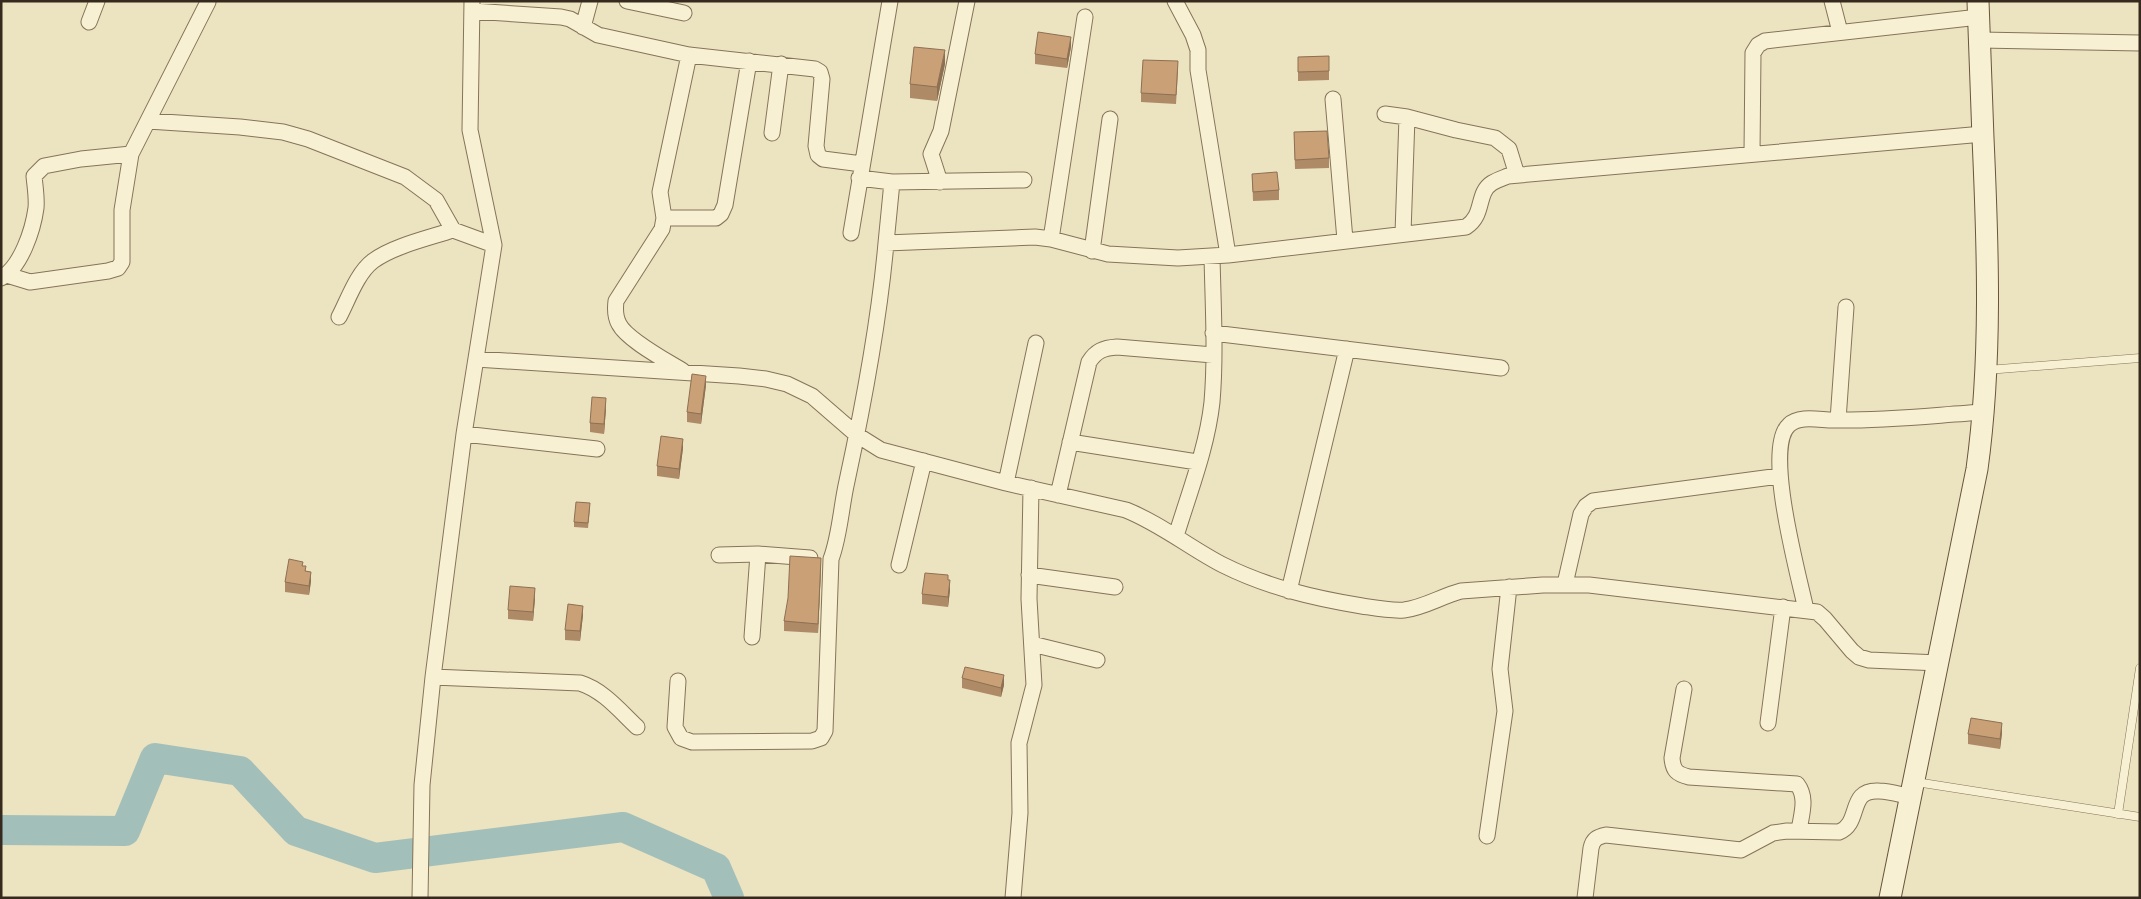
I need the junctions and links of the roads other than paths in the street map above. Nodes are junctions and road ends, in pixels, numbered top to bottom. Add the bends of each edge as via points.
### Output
1 (97, 1) edge
2 (590, 1) edge
3 (627, 1) edge
4 (890, 1) edge
5 (967, 1) edge
6 (1175, 1) edge
7 (1832, 1) edge
8 (208, 2) edge
9 (472, 6) edge
10 (1978, 9) edge
11 (684, 13) dead end
12 (1085, 17) dead end
13 (89, 22) dead end
14 (583, 27) junction
15 (1840, 32) junction
16 (1980, 40) junction
17 (2140, 43) edge
18 (689, 55) junction
19 (749, 61) junction
20 (781, 64) junction
21 (1333, 99) dead end
22 (1385, 114) dead end
23 (1407, 117) junction
24 (1110, 119) dead end
25 (148, 121) junction
26 (772, 133) dead end
27 (1983, 134) junction
28 (1752, 153) junction
29 (131, 154) junction
30 (861, 171) junction
31 (1518, 175) junction
32 (1024, 180) dead end
33 (892, 182) junction
34 (940, 182) junction
35 (664, 218) junction
36 (453, 230) junction
37 (851, 233) dead end
38 (1404, 233) junction
39 (1051, 239) junction
40 (1345, 240) junction
41 (886, 243) junction
42 (494, 245) junction
43 (1092, 251) junction
44 (1212, 256) junction
45 (1228, 256) junction
46 (4, 276) edge
47 (1846, 307) dead end
48 (339, 317) dead end
49 (1213, 333) junction
50 (1036, 343) dead end
51 (1347, 349) junction
52 (1213, 355) junction
53 (2140, 358) edge
54 (476, 359) junction
55 (1501, 368) dead end
56 (1987, 370) junction
57 (684, 372) junction
58 (1985, 412) junction
59 (1838, 420) junction
60 (464, 434) junction
61 (857, 435) junction
62 (1070, 442) junction
63 (597, 449) dead end
64 (924, 461) junction
65 (1198, 462) junction
66 (1780, 476) junction
67 (1006, 483) junction
68 (1032, 488) junction
69 (1058, 494) junction
70 (1176, 536) junction
71 (758, 554) junction
72 (719, 555) dead end
73 (831, 560) junction
74 (899, 565) dead end
75 (1029, 575) junction
76 (1565, 584) junction
77 (1115, 587) dead end
78 (1509, 587) junction
79 (1289, 591) junction
80 (1783, 607) junction
81 (1806, 610) junction
82 (752, 637) dead end
83 (1032, 644) junction
84 (1097, 660) dead end
85 (1939, 663) junction
86 (2140, 668) edge
87 (433, 677) junction
88 (678, 681) dead end
89 (1684, 689) dead end
90 (1768, 723) dead end
91 (637, 728) dead end
92 (1912, 789) junction
93 (2118, 814) junction
94 (2140, 817) edge
95 (1799, 831) junction
96 (1487, 836) dead end
97 (420, 894) edge
98 (1013, 898) edge
99 (1585, 898) edge
100 (1890, 898) edge

1 - 13 street
2 - 14 street
3 - 11 street
4 - 30 street
5 - 34 street via 941,130 931,154
6 - 45 street via 1198,50 1198,70
7 - 15 street
8 - 25 street
9 - 14 street via 560,17
9 - 42 street via 470,130
10 - 15 street
10 - 16 street
12 - 39 street
14 - 18 street via 598,35
15 - 28 street via 1765,41 1758,45 1753,53
16 - 17 street
16 - 27 street
18 - 19 street
18 - 35 street via 660,192
19 - 20 street
19 - 35 street via 721,214 716,218
20 - 26 street
20 - 30 street via 820,72 818,155
21 - 40 street
22 - 23 street
23 - 31 street via 1495,138 1509,149
23 - 38 street
24 - 43 street
25 - 29 street
25 - 36 street via 240,127 283,132 308,139 405,177 436,200
27 - 28 street
27 - 56 street via 1988,263
28 - 31 street
29 - 46 street via 44,166 34,176 36,206 32,231 20,256
29 - 46 street via 122,210 122,262 118,268 30,282
30 - 33 street
30 - 37 street
31 - 38 street via 1492,182 1484,190 1474,222 1466,227
32 - 34 street
33 - 34 street
33 - 41 street
35 - 57 street via 662,229 616,301 615,311 618,324 627,335
36 - 42 street
36 - 48 street via 387,253 372,262
38 - 40 street
39 - 41 street via 1022,237
39 - 43 street
40 - 45 street
41 - 61 street via 881,304
42 - 54 street
43 - 44 street via 1178,258
44 - 45 street
44 - 49 street
47 - 59 street
49 - 51 street
49 - 52 street
50 - 67 street
51 - 55 street
51 - 79 street
52 - 62 street via 1117,347 1095,352 1089,362
52 - 65 street via 1212,403
53 - 56 lane
54 - 57 street
54 - 60 street
56 - 58 street
57 - 61 street via 766,379 787,384 812,396
58 - 59 street
58 - 85 street via 1978,469
59 - 66 street via 1799,419 1790,424 1782,433
60 - 63 street
60 - 87 street
61 - 64 street via 881,450
61 - 73 street via 840,512 837,544
62 - 65 street
62 - 69 street
64 - 67 street
64 - 74 street
65 - 70 street
66 - 76 street via 1593,501 1582,514
66 - 81 street via 1782,501
67 - 68 street
68 - 69 street
68 - 75 street
69 - 70 street via 1126,510
70 - 79 street via 1223,564
71 - 72 street
71 - 73 street
71 - 82 street
73 - 88 street via 827,723 821,738 812,741 692,742 681,738 675,727
75 - 77 street
75 - 83 street
76 - 78 street
76 - 80 street
78 - 79 street via 1461,591 1404,610 1336,602
78 - 96 street via 1500,669 1505,711
80 - 81 street
80 - 90 street
81 - 85 street via 1817,612 1825,619 1859,657
83 - 84 street
83 - 98 street via 1034,685 1019,744 1020,813
85 - 92 street
86 - 93 lane
87 - 91 street via 580,683 600,693
87 - 97 street via 422,785
89 - 95 street via 1673,768 1678,774 1689,777 1797,784 1804,799
92 - 93 lane
92 - 95 street via 1879,790 1861,796 1845,830
92 - 100 street
93 - 94 lane
95 - 99 street via 1773,833 1741,850 1598,836 1591,848

